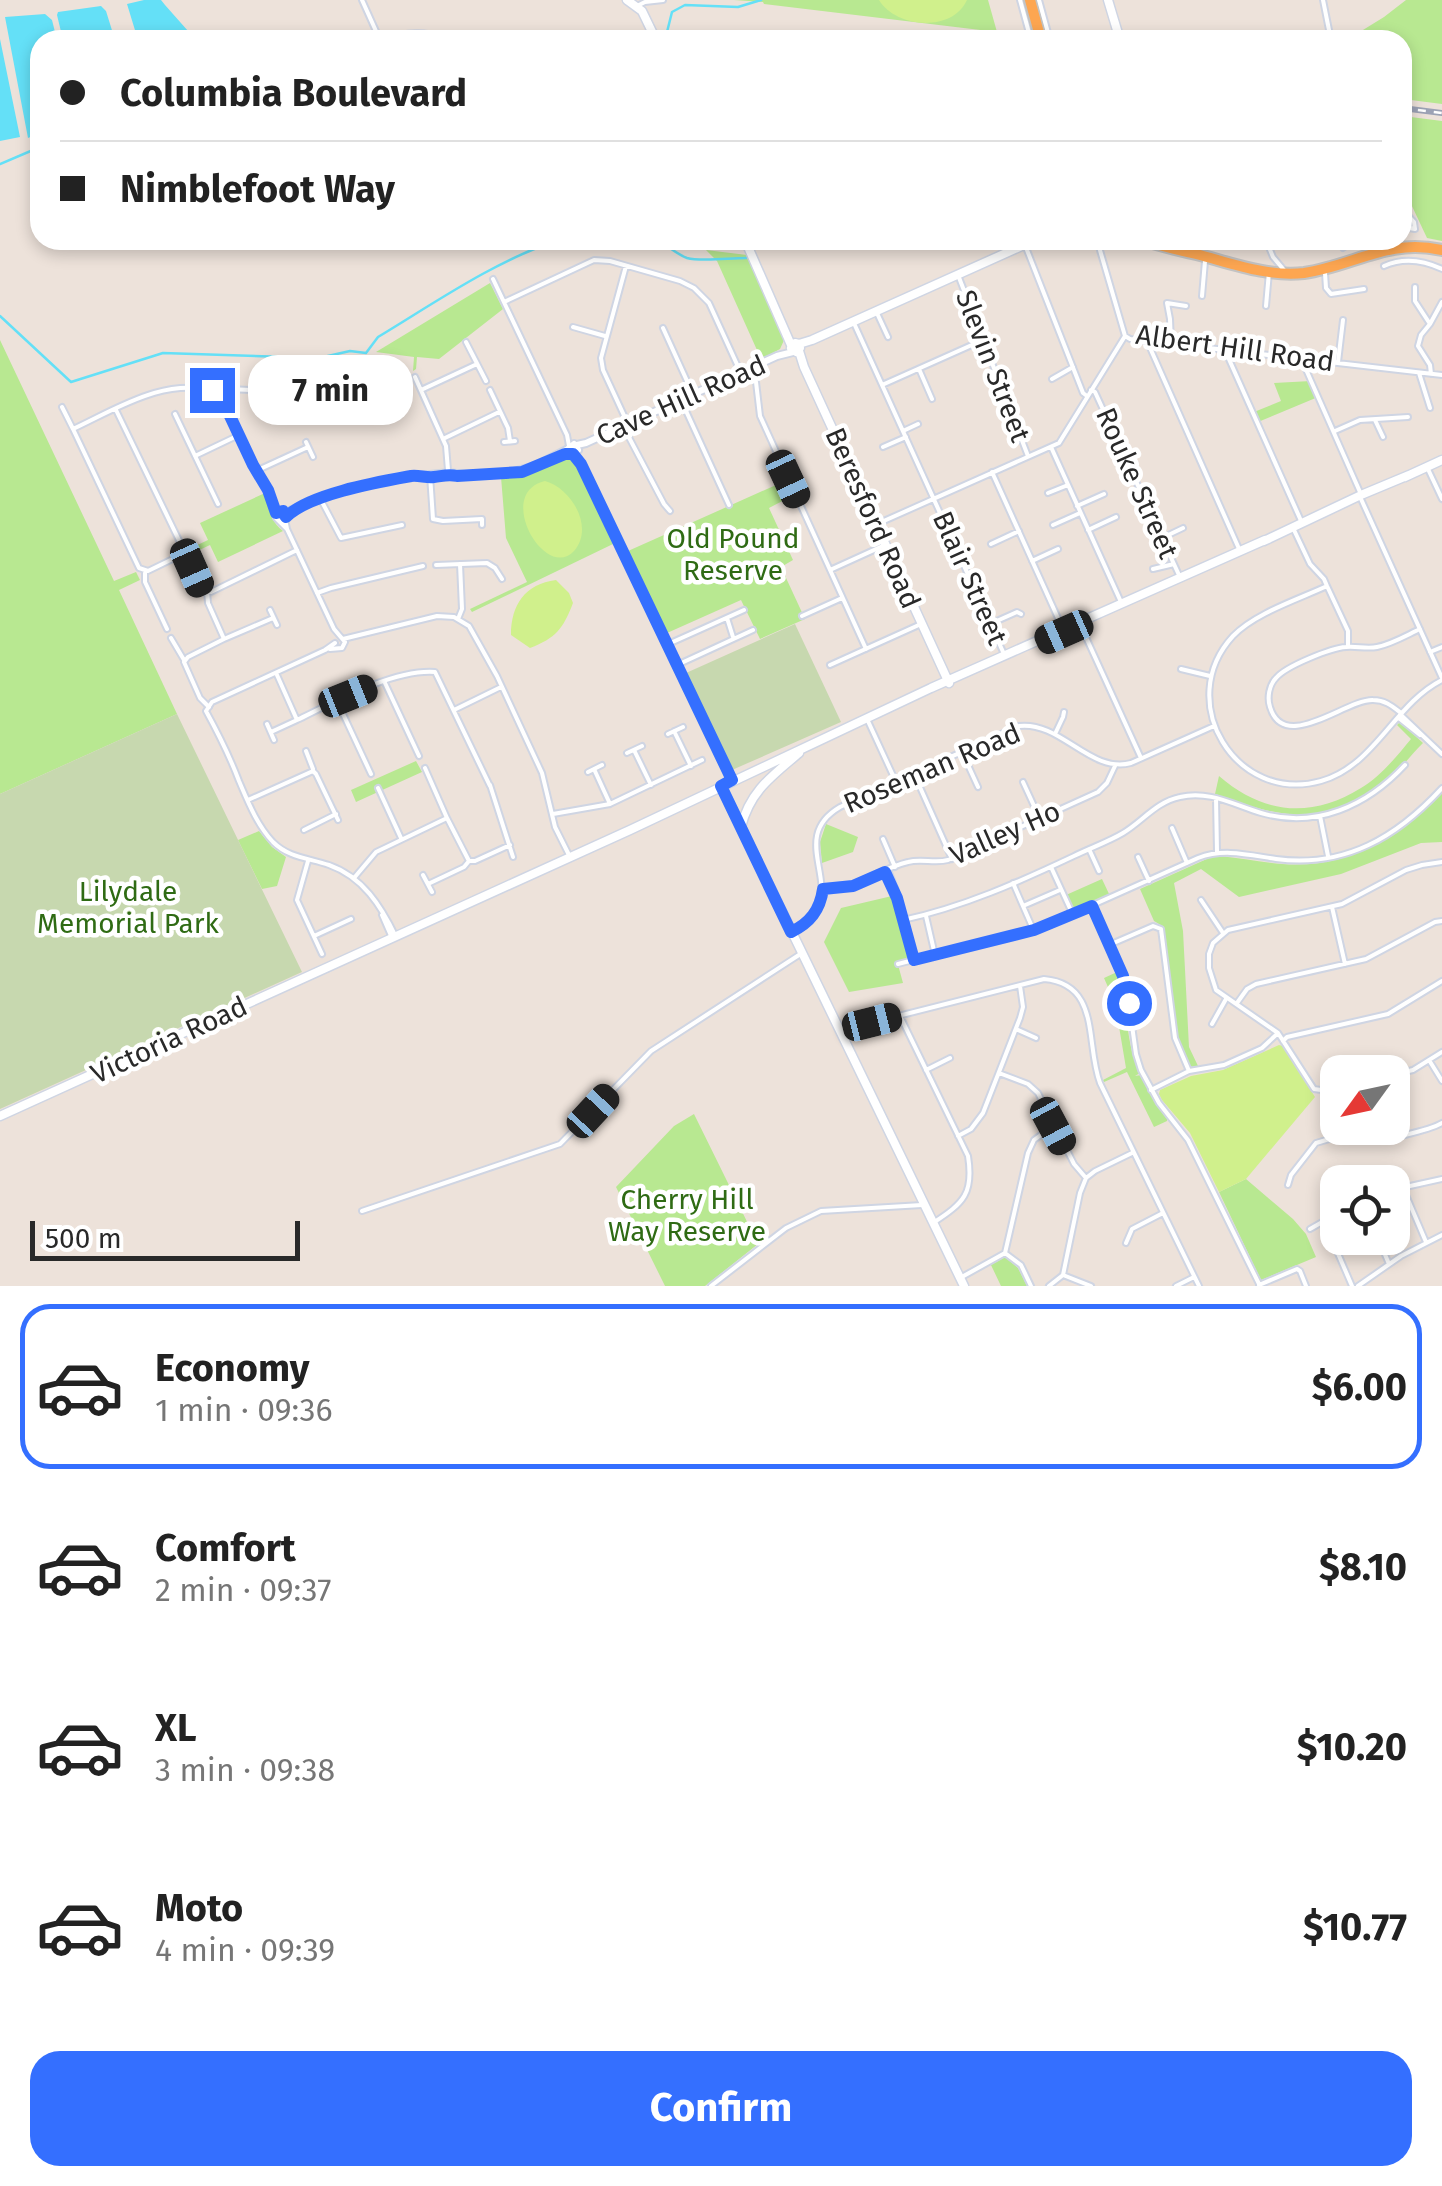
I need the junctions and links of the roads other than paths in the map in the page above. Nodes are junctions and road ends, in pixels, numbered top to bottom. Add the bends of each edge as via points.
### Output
1 (362, 0) edge
2 (625, 0) edge
3 (662, 0) edge
4 (1020, 0) edge
5 (1030, 0) edge
6 (1039, 0) edge
7 (1108, 0) edge
8 (1324, 0) edge
9 (636, 8) junction
10 (378, 30) edge
11 (652, 30) edge
12 (1029, 30) edge
13 (1041, 30) edge
14 (1043, 30) edge
15 (1117, 30) edge
16 (1329, 30) edge
17 (1412, 247) edge
18 (751, 250) edge
19 (1014, 250) edge
20 (1027, 250) edge
21 (1100, 250) edge
22 (1192, 250) edge
23 (1271, 250) edge
24 (1385, 250) edge
25 (1442, 250) edge
26 (1199, 252) junction
27 (1274, 257) junction
28 (626, 266) junction
29 (1384, 266) dead end
30 (1324, 269) junction
31 (1442, 269) edge
32 (1267, 272) junction
33 (1288, 274) junction
34 (958, 275) junction
35 (493, 280) dead end
36 (1415, 286) dead end
37 (1364, 289) dead end
38 (1202, 296) dead end
39 (504, 302) junction
40 (1442, 302) edge
41 (1186, 306) dead end
42 (1266, 306) dead end
43 (876, 311) junction
44 (1343, 320) dead end
45 (853, 322) junction
46 (1430, 324) junction
47 (573, 327) dead end
48 (663, 328) dead end
49 (606, 336) junction
50 (1124, 336) junction
51 (888, 337) dead end
52 (984, 340) junction
53 (1147, 340) junction
54 (466, 342) dead end
55 (1171, 343) junction
56 (795, 348) junction
57 (1228, 350) junction
58 (1304, 359) junction
59 (1338, 362) junction
60 (476, 364) junction
61 (1072, 367) junction
62 (750, 368) junction
63 (918, 369) junction
64 (740, 373) junction
65 (1419, 373) junction
66 (1431, 374) junction
67 (1442, 376) edge
68 (415, 377) dead end
69 (1052, 378) dead end
70 (486, 381) dead end
71 (882, 385) junction
72 (422, 390) junction
73 (490, 390) dead end
74 (1091, 390) junction
75 (273, 392) junction
76 (302, 392) dead end
77 (218, 393) junction
78 (693, 394) junction
79 (1087, 396) junction
80 (932, 399) dead end
81 (681, 400) junction
82 (62, 407) dead end
83 (1430, 408) dead end
84 (116, 409) junction
85 (499, 412) junction
86 (175, 414) dead end
87 (283, 416) dead end
88 (1408, 418) dead end
89 (1374, 420) junction
90 (918, 424) dead end
91 (625, 425) junction
92 (73, 428) junction
93 (1333, 432) junction
94 (904, 434) junction
95 (239, 435) junction
96 (1383, 437) dead end
97 (443, 438) junction
98 (510, 441) dead end
99 (1051, 446) junction
100 (884, 447) dead end
101 (575, 448) junction
102 (195, 456) junction
103 (1028, 456) junction
104 (313, 457) dead end
105 (1442, 460) edge
106 (1427, 467) junction
107 (256, 471) junction
108 (992, 472) junction
109 (449, 473) junction
110 (430, 476) junction
111 (1068, 485) junction
112 (1048, 493) dead end
113 (1104, 494) dead end
114 (1361, 497) junction
115 (320, 498) junction
116 (934, 498) junction
117 (1442, 499) edge
118 (218, 504) dead end
119 (729, 505) dead end
120 (1079, 509) junction
121 (670, 511) dead end
122 (283, 514) junction
123 (1116, 517) dead end
124 (482, 519) dead end
125 (876, 524) junction
126 (1053, 525) dead end
127 (1297, 525) junction
128 (399, 528) dead end
129 (1183, 528) dead end
130 (287, 530) junction
131 (1088, 530) junction
132 (1019, 531) junction
133 (1162, 538) junction
134 (991, 544) dead end
135 (885, 545) junction
136 (1058, 549) dead end
137 (296, 550) junction
138 (1240, 551) junction
139 (184, 554) junction
140 (1032, 560) junction
141 (436, 564) dead end
142 (460, 564) junction
143 (1174, 564) junction
144 (424, 566) dead end
145 (1153, 569) dead end
146 (830, 570) junction
147 (145, 571) junction
148 (1180, 578) junction
149 (502, 579) dead end
150 (1327, 586) junction
151 (207, 592) junction
152 (317, 593) junction
153 (842, 598) junction
154 (1122, 604) junction
155 (270, 610) dead end
156 (744, 610) dead end
157 (1021, 614) dead end
158 (802, 616) dead end
159 (273, 618) junction
160 (727, 618) junction
161 (458, 619) junction
162 (1080, 623) junction
163 (921, 624) junction
164 (990, 624) junction
165 (277, 625) dead end
166 (166, 628) dead end
167 (1420, 629) junction
168 (334, 630) junction
169 (753, 630) dead end
170 (1063, 630) junction
171 (171, 638) dead end
172 (733, 638) junction
173 (224, 639) junction
174 (343, 640) junction
175 (336, 644) junction
176 (666, 645) junction
177 (1348, 646) junction
178 (1442, 647) edge
179 (866, 649) junction
180 (1430, 652) junction
181 (1005, 656) junction
182 (185, 660) junction
183 (830, 665) dead end
184 (676, 666) junction
185 (1181, 669) dead end
186 (276, 673) junction
187 (1212, 676) junction
188 (1442, 679) edge
189 (384, 682) junction
190 (947, 682) junction
191 (500, 688) junction
192 (337, 702) junction
193 (208, 706) junction
194 (455, 709) junction
195 (1064, 712) dead end
196 (1400, 716) junction
197 (868, 719) junction
198 (298, 720) junction
199 (267, 724) dead end
200 (1214, 726) junction
201 (683, 727) dead end
202 (674, 731) junction
203 (271, 732) junction
204 (668, 734) dead end
205 (1055, 734) junction
206 (274, 740) dead end
207 (642, 746) dead end
208 (806, 747) junction
209 (634, 750) junction
210 (306, 751) dead end
211 (962, 752) junction
212 (627, 753) dead end
213 (1442, 754) edge
214 (419, 756) dead end
215 (1141, 758) junction
216 (702, 760) dead end
217 (602, 765) dead end
218 (691, 766) junction
219 (1115, 766) junction
220 (1402, 766) dead end
221 (424, 768) dead end
222 (312, 770) junction
223 (371, 774) dead end
224 (914, 774) junction
225 (732, 780) junction
226 (896, 782) junction
227 (1024, 782) dead end
228 (650, 785) junction
229 (721, 786) junction
230 (978, 787) dead end
231 (378, 788) dead end
232 (1442, 788) edge
233 (1216, 798) junction
234 (249, 799) junction
235 (610, 804) junction
236 (552, 814) junction
237 (1320, 816) junction
238 (447, 818) junction
239 (1040, 819) junction
240 (741, 827) junction
241 (1172, 828) dead end
242 (309, 830) dead end
243 (883, 839) dead end
244 (402, 840) junction
245 (510, 846) junction
246 (1089, 848) junction
247 (1217, 852) junction
248 (567, 856) junction
249 (513, 857) dead end
250 (1138, 857) dead end
251 (952, 858) junction
252 (1328, 858) junction
253 (308, 860) junction
254 (470, 861) junction
255 (1442, 862) edge
256 (1188, 863) junction
257 (896, 867) junction
258 (1051, 867) junction
259 (886, 871) junction
260 (1099, 871) dead end
261 (423, 875) dead end
262 (355, 878) junction
263 (1149, 881) junction
264 (1013, 883) junction
265 (428, 884) junction
266 (823, 889) junction
267 (1062, 889) junction
268 (432, 892) dead end
269 (1202, 900) dead end
270 (1023, 906) junction
271 (1092, 906) junction
272 (1332, 906) junction
273 (926, 914) junction
274 (1073, 916) junction
275 (351, 919) dead end
276 (903, 920) junction
277 (1442, 922) edge
278 (1034, 930) junction
279 (791, 932) junction
280 (1223, 932) junction
281 (393, 936) junction
282 (313, 937) junction
283 (1109, 945) junction
284 (802, 953) junction
285 (322, 954) dead end
286 (935, 954) junction
287 (914, 960) junction
288 (898, 964) dead end
289 (1345, 964) junction
290 (1442, 981) edge
291 (1020, 985) junction
292 (1226, 999) junction
293 (1236, 1004) junction
294 (900, 1016) junction
295 (1212, 1024) dead end
296 (1016, 1029) junction
297 (839, 1031) junction
298 (1278, 1034) junction
299 (1036, 1038) dead end
300 (1283, 1040) junction
301 (1442, 1052) edge
302 (950, 1058) dead end
303 (1429, 1060) junction
304 (926, 1070) junction
305 (1410, 1071) edge
306 (1190, 1072) junction
307 (999, 1073) junction
308 (1442, 1080) edge
309 (1320, 1089) edge
310 (1151, 1090) junction
311 (0, 1116) edge
312 (1442, 1122) edge
313 (1053, 1126) junction
314 (1410, 1133) edge
315 (958, 1136) junction
316 (1320, 1142) edge
317 (1134, 1152) junction
318 (1086, 1178) junction
319 (1442, 1179) edge
320 (1288, 1184) dead end
321 (1410, 1186) edge
322 (1410, 1204) edge
323 (924, 1205) junction
324 (362, 1211) dead end
325 (1163, 1213) junction
326 (933, 1223) junction
327 (1320, 1223) edge
328 (1310, 1229) dead end
329 (1442, 1235) edge
330 (1426, 1242) junction
331 (1126, 1243) dead end
332 (1005, 1253) junction
333 (1340, 1255) edge
334 (1385, 1255) edge
335 (1389, 1264) junction
336 (1063, 1274) junction
337 (1194, 1277) junction
338 (962, 1282) edge
339 (711, 1286) edge
340 (1031, 1286) edge
341 (1049, 1286) edge
342 (1091, 1286) edge
343 (1176, 1286) edge
344 (1199, 1286) edge
345 (1260, 1286) edge
346 (1306, 1286) edge
347 (1355, 1286) edge

1 - 10 street
2 - 9 main road
3 - 9 street
4 - 12 street
5 - 13 highway
6 - 14 street
7 - 15 main road
8 - 16 street
9 - 11 main road
17 - 25 highway
18 - 56 main road, Beresford Road
19 - 34 main road, Cave Hill Road
20 - 61 street
21 - 50 street, Albert Hill Road
22 - 26 highway
23 - 27 street
24 - 30 highway
26 - 32 highway
26 - 38 street
27 - 32 street
27 - 33 street
28 - 39 street via 590,261
28 - 49 street
28 - 64 street via 680,280 701,293
29 - 31 street via 1414,260
30 - 33 highway
30 - 37 street via 1328,292
32 - 33 highway
32 - 42 street
34 - 43 main road, Cave Hill Road
34 - 52 street, Slevin Street
35 - 39 street
36 - 46 street via 1415,302
39 - 101 street
40 - 46 street
41 - 55 street via 1167,303
43 - 45 main road, Cave Hill Road
43 - 51 street
44 - 59 street
45 - 56 main road, Cave Hill Road
45 - 71 street, Blair Street
46 - 66 street via 1418,346
47 - 49 street
48 - 78 street
49 - 91 street via 604,370
50 - 53 street, Albert Hill Road
50 - 74 street
52 - 63 street
52 - 103 street, Slevin Street
53 - 55 street, Albert Hill Road
53 - 138 street
54 - 60 street
55 - 57 street, Albert Hill Road
56 - 62 street, Cave Hill Road
56 - 125 main road, Beresford Road
57 - 58 street, Albert Hill Road
57 - 127 street
58 - 59 street, Albert Hill Road
58 - 93 street
59 - 65 street, Albert Hill Road
60 - 70 street
60 - 72 street
61 - 69 street
61 - 79 street
62 - 64 street, Cave Hill Road
62 - 146 street via 760,416
63 - 71 street
63 - 80 street
64 - 78 street, Cave Hill Road
65 - 66 street, Albert Hill Road
65 - 83 street
66 - 67 street, Albert Hill Road
68 - 72 street
71 - 94 street, Blair Street
72 - 97 street
73 - 85 street
74 - 79 street
74 - 133 street, Rouke Street
75 - 76 street
75 - 77 street
75 - 87 street
77 - 84 street via 168,388
77 - 95 street
78 - 81 street, Cave Hill Road
79 - 99 street via 1062,440
81 - 91 street, Cave Hill Road
81 - 119 street
82 - 92 street
84 - 92 street
84 - 139 street
85 - 97 street
85 - 98 street
86 - 102 street
88 - 89 street
89 - 93 street
89 - 96 street
90 - 94 street
91 - 101 street, Cave Hill Road
91 - 121 street
92 - 147 street
93 - 114 street
94 - 100 street
94 - 116 street, Blair Street
95 - 102 street
95 - 107 street
97 - 109 street
99 - 103 street
99 - 111 street
101 - 109 street via 522,472
101 - 176 street
102 - 118 street
103 - 108 street
104 - 107 street via 307,444
105 - 106 main road, Victoria Road
106 - 114 main road, Victoria Road
106 - 117 street
107 - 122 street
108 - 116 street
108 - 132 street
109 - 110 street
110 - 115 street
110 - 124 street via 432,518
111 - 112 street
111 - 120 street
113 - 120 street
114 - 127 main road, Victoria Road
114 - 167 street
115 - 122 street
115 - 128 street via 341,538
116 - 125 street
116 - 164 street, Blair Street
120 - 126 street
120 - 131 street
122 - 130 street
122 - 130 street via 278,521
123 - 131 street
125 - 135 main road, Beresford Road
127 - 138 main road, Victoria Road
127 - 150 street via 1310,564
129 - 133 street
130 - 137 street
131 - 154 street
132 - 134 street
132 - 140 street
133 - 143 street, Rouke Street
135 - 146 street
135 - 163 main road, Beresford Road
136 - 140 street
137 - 151 street
137 - 152 street
138 - 148 main road, Victoria Road
139 - 147 street
139 - 151 street
140 - 170 street
141 - 142 street
142 - 149 street via 487,563
142 - 161 street
143 - 145 street
143 - 148 street, Rouke Street
144 - 152 street
146 - 153 street
147 - 166 street
148 - 154 main road, Victoria Road
150 - 177 street
150 - 187 street via 1244,626 1220,653
151 - 173 street
152 - 168 street
153 - 158 street
153 - 179 street
154 - 162 main road, Victoria Road
155 - 159 street
156 - 160 street
157 - 164 street
159 - 165 street
159 - 173 street
160 - 172 street
160 - 176 street
161 - 174 street via 437,616
161 - 191 street via 474,633
162 - 170 main road, Victoria Road
162 - 215 street
163 - 179 street
163 - 190 main road, Beresford Road
164 - 181 street, Blair Street
167 - 177 street via 1380,647
167 - 180 street
168 - 174 street
168 - 175 street
169 - 172 street
170 - 181 main road, Victoria Road
171 - 182 street
172 - 184 street
173 - 182 street
174 - 175 street
174 - 175 street via 342,648
175 - 186 street
176 - 184 street
177 - 196 street via 1277,676 1269,697 1275,716 1302,726 1374,700
178 - 180 street
179 - 183 street
180 - 188 street
181 - 190 main road, Victoria Road
182 - 193 street
184 - 225 street
185 - 187 street
186 - 193 street
186 - 198 street
187 - 200 street
188 - 196 street
189 - 192 street
189 - 194 street via 432,670
189 - 214 street
190 - 197 main road, Victoria Road
191 - 194 street
191 - 236 street via 537,764
192 - 198 street
192 - 223 street
193 - 234 street
194 - 245 street
195 - 205 street
196 - 200 street via 1345,772 1299,785 1266,779 1241,765
196 - 213 street
197 - 208 main road, Victoria Road
197 - 226 street
198 - 203 street
199 - 203 street
200 - 215 street
201 - 202 street
202 - 204 street
202 - 218 street
203 - 206 street
205 - 211 street, Roseman Road via 1019,726
205 - 219 street, Roseman Road
207 - 209 street
208 - 225 main road, Victoria Road
208 - 240 main road via 755,793
209 - 212 street
209 - 228 street
210 - 222 street
211 - 224 street, Roseman Road
211 - 230 street
215 - 219 street
216 - 218 street
217 - 235 street via 591,770
218 - 228 street
219 - 239 street, Valley Ho via 1098,792
220 - 237 street via 1366,799
221 - 238 street
222 - 234 street
222 - 242 street via 337,817
224 - 226 street, Roseman Road
224 - 251 street
225 - 229 main road, Victoria Road
226 - 266 street, Roseman Road via 836,810 822,824 816,846
227 - 239 street
228 - 235 street
229 - 240 main road
229 - 248 main road, Victoria Road
231 - 244 street
232 - 252 street via 1398,830
233 - 237 street via 1278,816
233 - 246 street via 1170,800
233 - 247 street
234 - 253 street via 276,845
235 - 236 street
236 - 248 street
237 - 252 street
238 - 244 street
238 - 254 street
239 - 251 street, Valley Ho
240 - 279 main road
241 - 256 street
243 - 257 street
244 - 262 street via 376,852
245 - 249 street
245 - 254 street
246 - 258 street
246 - 260 street
247 - 252 street
247 - 256 street
248 - 281 main road, Victoria Road
250 - 263 street
251 - 257 street, Valley Ho
253 - 262 street
253 - 282 street via 297,900
254 - 265 street
255 - 272 street via 1406,870
256 - 263 street
257 - 259 street, Valley Ho
258 - 264 street
258 - 267 street
259 - 266 street, Valley Ho via 853,886
259 - 276 street
261 - 265 street
262 - 281 street
263 - 271 street
264 - 270 street
264 - 273 street
265 - 268 street
266 - 279 street via 814,915
267 - 270 street
267 - 274 street
269 - 280 street
270 - 278 street
271 - 274 street
271 - 283 street
272 - 280 street
272 - 289 street
273 - 276 street
273 - 286 street
274 - 278 street
275 - 282 street
276 - 287 street
277 - 289 street
278 - 286 street
279 - 284 main road
280 - 292 street via 1210,949 1209,968 1212,984
281 - 311 main road, Victoria Road
282 - 285 street
283 - 306 street via 1160,929 1175,1038
283 - 310 street
284 - 297 main road
284 - 324 street via 651,1051 560,1144
286 - 287 street
287 - 288 street
289 - 293 street via 1256,984
290 - 300 street via 1388,1014
291 - 294 street
291 - 296 street via 1024,1007
291 - 317 street via 1057,980 1080,996 1098,1077
292 - 293 street
292 - 295 street
293 - 298 street
294 - 297 street
294 - 304 street
296 - 299 street
296 - 307 street
297 - 323 main road
298 - 300 street
298 - 306 street via 1224,1065
300 - 309 street
301 - 303 street
302 - 304 street
303 - 305 street
303 - 308 street
304 - 315 street
306 - 310 street
307 - 313 street via 1038,1093
307 - 315 street via 979,1122
310 - 345 street via 1188,1140
312 - 314 street
313 - 318 street
313 - 332 street via 1028,1154
315 - 326 street via 968,1156 967,1193
316 - 320 street
317 - 318 street
317 - 325 street
318 - 336 street
319 - 321 street
322 - 330 street
323 - 326 main road
323 - 339 street via 821,1211 786,1228
325 - 331 street via 1132,1228
325 - 337 street
326 - 338 main road
327 - 328 street
329 - 330 street
330 - 335 street
332 - 338 street
332 - 340 street
333 - 347 street
334 - 335 street
335 - 347 street
336 - 341 street
336 - 342 street
337 - 343 street
337 - 344 street
345 - 346 street via 1296,1269

